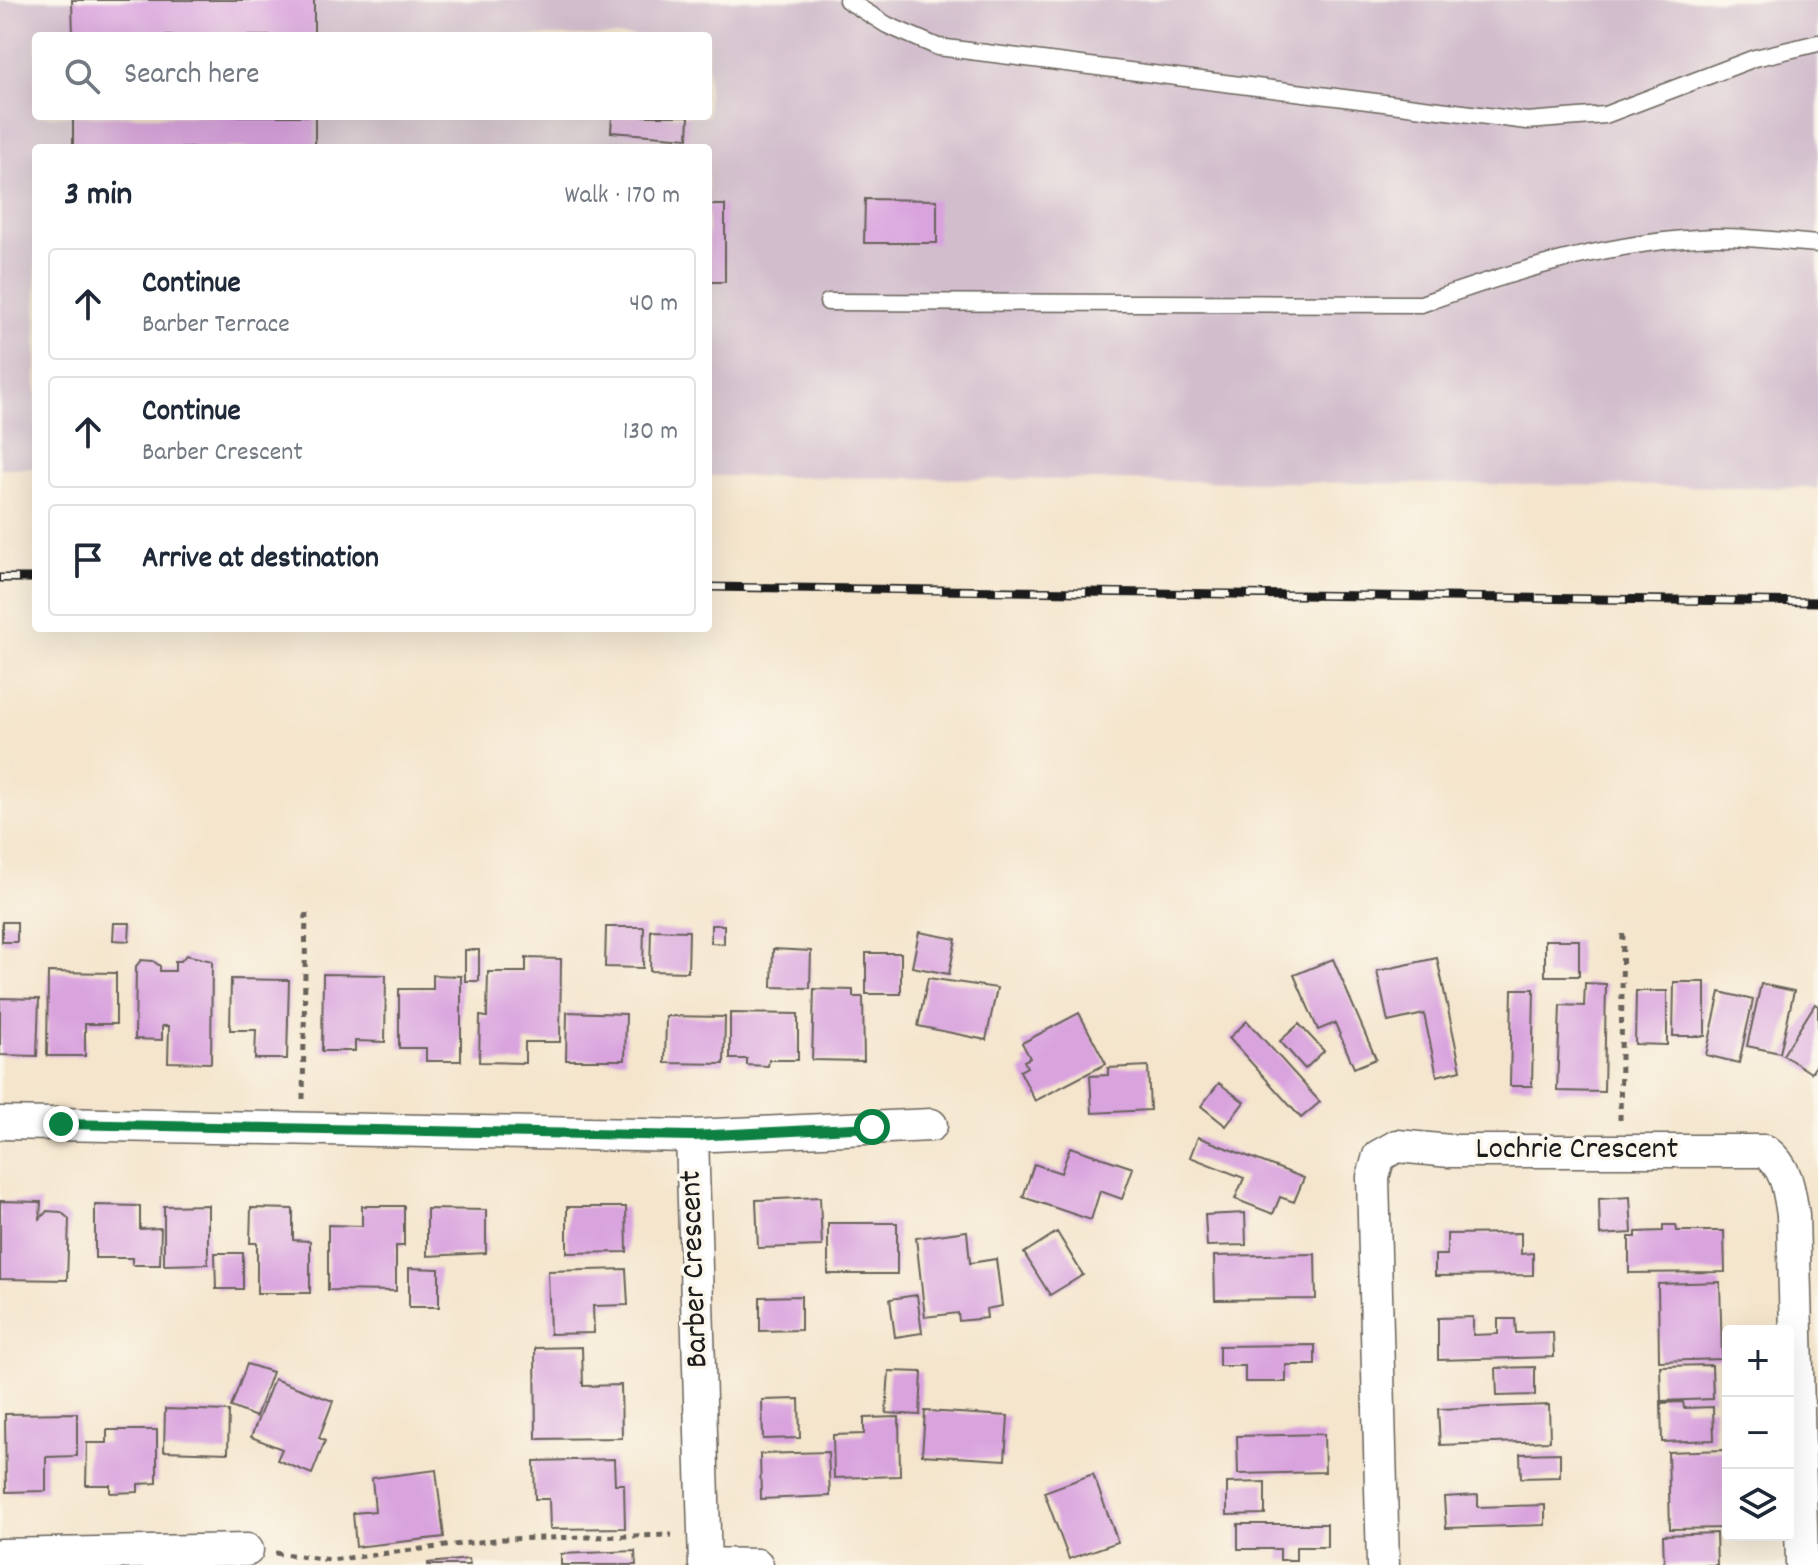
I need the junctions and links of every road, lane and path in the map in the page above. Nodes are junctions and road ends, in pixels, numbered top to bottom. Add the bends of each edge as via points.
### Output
1 (847, 0) edge
2 (1818, 43) edge
3 (1818, 244) edge
4 (828, 302) dead end
5 (306, 908) dead end
6 (1623, 929) dead end
7 (303, 1101) dead end
8 (1620, 1121) dead end
9 (0, 1123) edge
10 (931, 1125) dead end
11 (692, 1136) junction
12 (704, 1532) junction
13 (247, 1550) joint
14 (0, 1555) edge
15 (705, 1564) edge
16 (757, 1565) edge
17 (1383, 1565) edge
18 (1802, 1565) edge

1 - 2 lane via 938,47 1527,121 1605,115 1755,58
3 - 4 lane via 1716,237 1613,247 1502,274 1421,304
5 - 7 path
6 - 8 path
9 - 11 street, Barber Crescent
10 - 11 street
11 - 12 street, Barber Crescent
12 - 13 path via 503,1539 321,1558
12 - 15 street, Barber Crescent
13 - 14 street
15 - 16 street
17 - 18 street, Lochrie Crescent via 1373,1177 1379,1156 1397,1146 1450,1151 1765,1151 1779,1161 1793,1215

